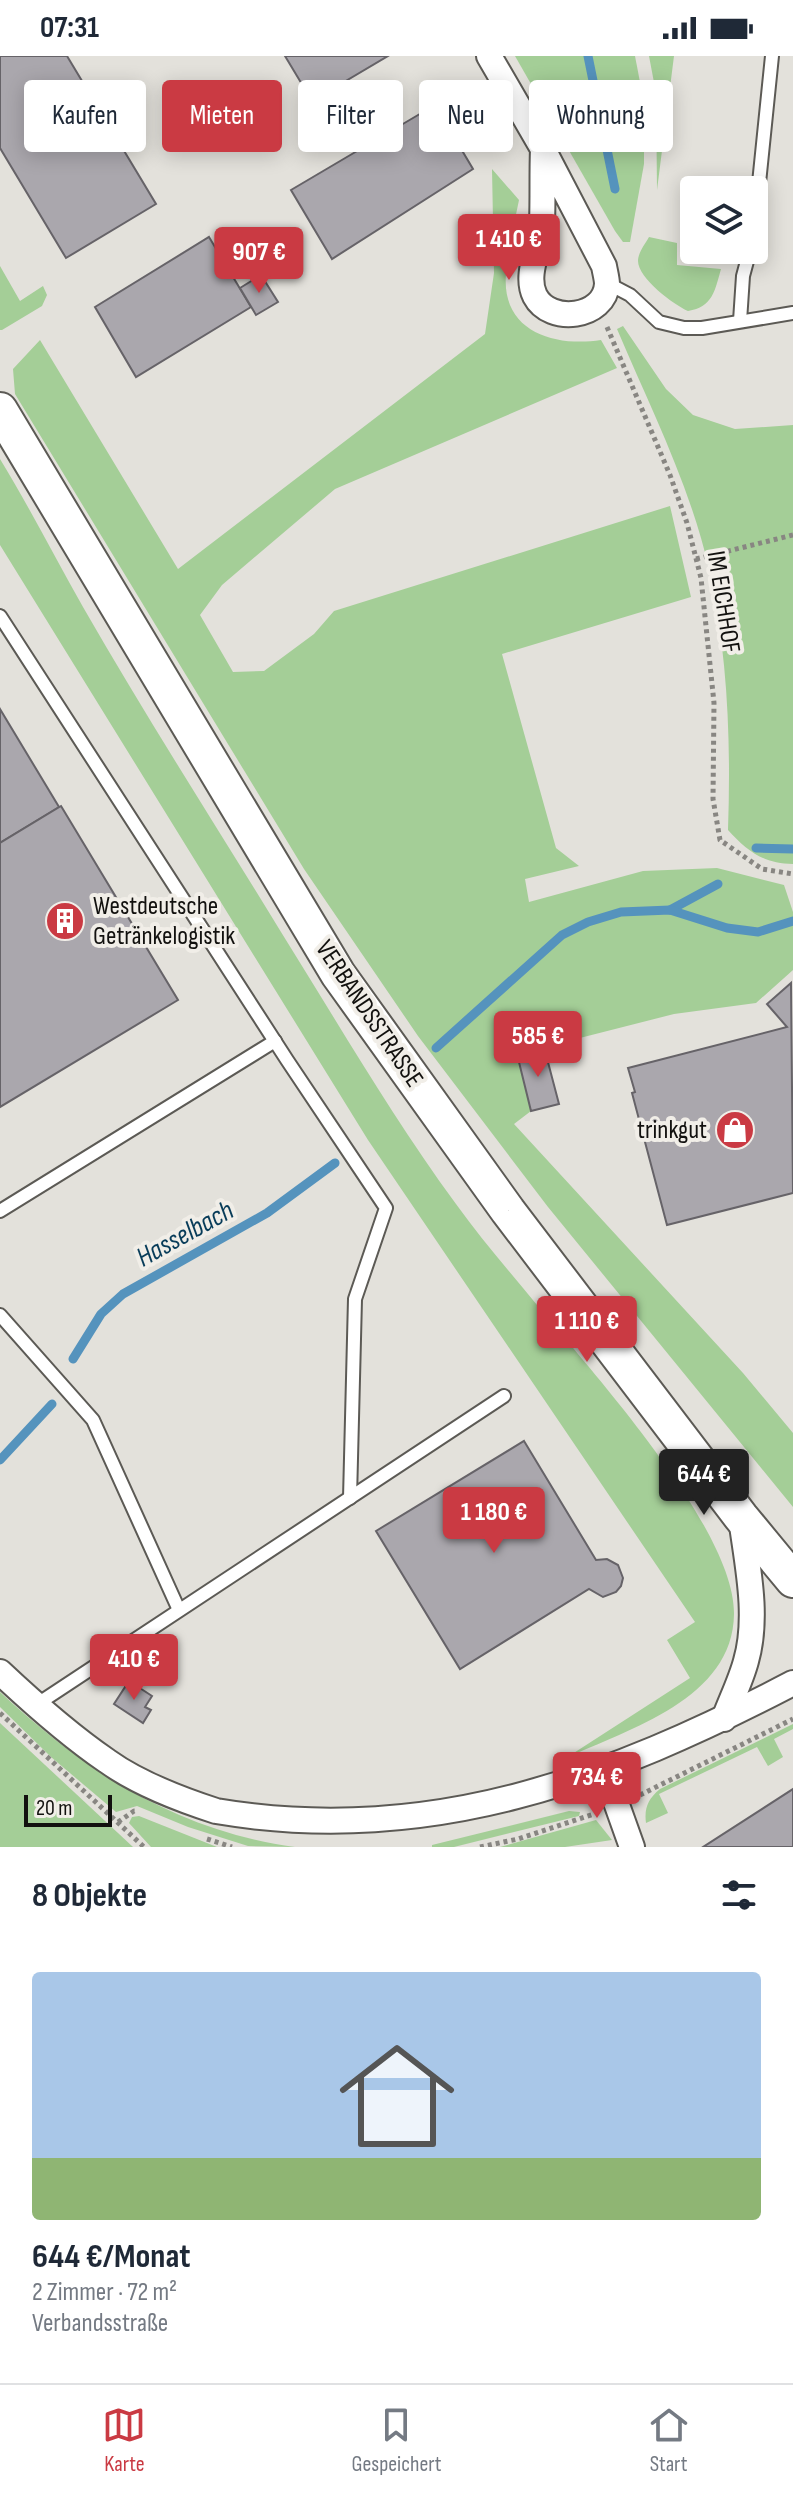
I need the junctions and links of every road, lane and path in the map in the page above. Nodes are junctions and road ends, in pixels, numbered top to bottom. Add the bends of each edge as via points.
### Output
1 (489, 56) edge
2 (772, 56) edge
3 (529, 125) edge
4 (543, 152) edge
5 (545, 152) edge
6 (760, 176) edge
7 (746, 264) edge
8 (602, 294) junction
9 (793, 313) edge
10 (740, 321) junction
11 (0, 410) edge
12 (793, 535) edge
13 (696, 559) junction
14 (0, 616) edge
15 (793, 874) edge
16 (275, 1041) junction
17 (0, 1211) edge
18 (0, 1315) edge
19 (504, 1396) dead end
20 (350, 1498) junction
21 (741, 1517) junction
22 (793, 1580) edge
23 (179, 1610) junction
24 (0, 1672) edge
25 (793, 1683) edge
26 (36, 1705) junction
27 (0, 1713) edge
28 (724, 1719) junction
29 (607, 1777) junction
30 (144, 1847) edge
31 (632, 1847) edge

1 - 3 street
2 - 6 lane
4 - 8 street via 542,227 532,275 535,296 545,308 574,314
5 - 8 street via 599,255
7 - 10 lane
8 - 10 lane via 630,295 659,322 684,328
8 - 13 path, IM EICHHOF
9 - 10 lane
11 - 21 main road, VERBANDSSTRASSE via 338,974 508,1211
12 - 13 path
13 - 15 path, IM EICHHOF via 714,703 713,799 720,840 762,869
14 - 16 lane
16 - 17 lane
16 - 20 lane via 386,1208 355,1299
18 - 23 lane via 93,1420
19 - 20 lane
20 - 23 lane
21 - 22 main road, VERBANDSSTRASSE
21 - 28 street via 750,1629 746,1659
23 - 26 lane
24 - 26 street
25 - 28 street
26 - 29 street via 108,1762 176,1798 258,1825 330,1835 402,1834 456,1825 527,1807
27 - 30 path
28 - 29 street
29 - 31 street

